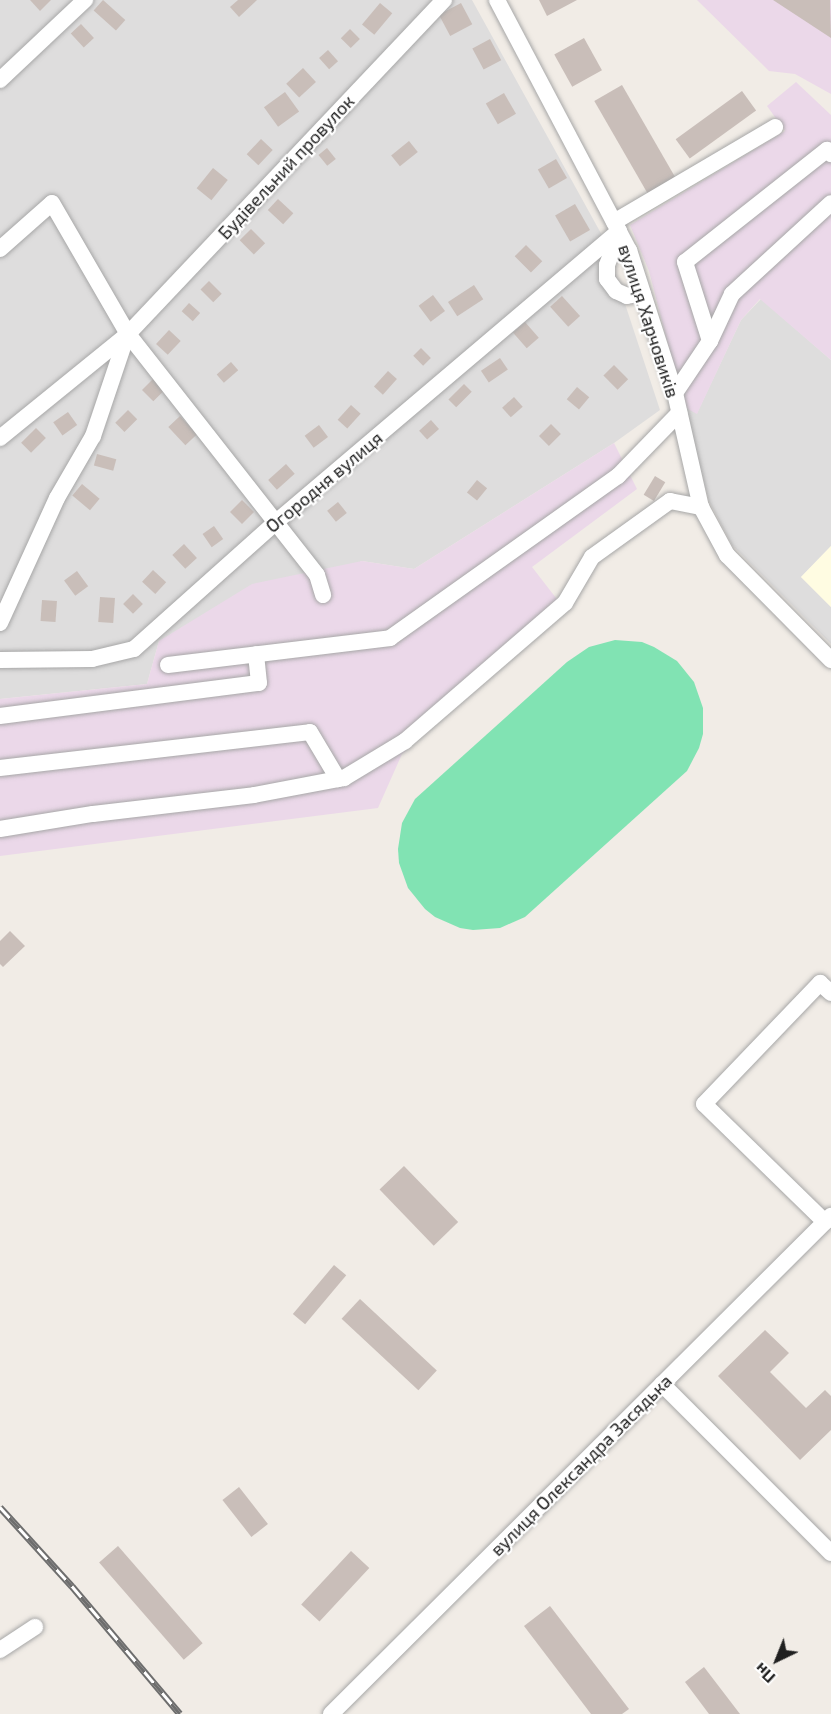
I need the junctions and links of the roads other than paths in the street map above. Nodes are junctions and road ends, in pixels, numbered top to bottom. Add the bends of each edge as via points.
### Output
1 (85, 0) edge
2 (444, 0) edge
3 (497, 0) edge
4 (0, 80) edge
5 (775, 127) dead end
6 (831, 154) edge
7 (831, 202) edge
8 (617, 227) junction
9 (0, 249) edge
10 (642, 292) junction
11 (128, 334) junction
12 (710, 341) junction
13 (675, 393) junction
14 (679, 412) junction
15 (0, 438) edge
16 (701, 507) junction
17 (276, 522) junction
18 (323, 596) dead end
19 (0, 623) edge
20 (256, 654) junction
21 (0, 660) edge
22 (831, 660) edge
23 (168, 665) dead end
24 (0, 716) edge
25 (0, 768) edge
26 (338, 779) junction
27 (0, 829) edge
28 (831, 993) edge
29 (828, 1219) edge
30 (662, 1384) junction
31 (831, 1553) edge
32 (35, 1627) dead end
33 (0, 1650) edge
34 (331, 1714) edge

1 - 4 street
2 - 11 street, Будівельний провулок
3 - 8 street, вулиця Харчовиків
5 - 8 street, Огородня вулиця
6 - 12 street via 827,150 685,262
7 - 12 street via 732,294
8 - 10 street, вулиця Харчовиків
8 - 10 street via 607,279 615,291 627,296
8 - 17 street, Огородня вулиця
9 - 11 street via 52,203
10 - 13 street, вулиця Харчовиків
11 - 15 street, Будівельний провулок
11 - 17 street
11 - 19 street, Будівельний провулок via 93,436 57,498
12 - 13 street
13 - 14 street, вулиця Харчовиків
14 - 16 street, вулиця Харчовиків
14 - 20 street via 618,476 390,638
16 - 22 street, вулиця Харчовиків via 727,555
16 - 26 street via 670,501 591,557 565,603 494,666 405,741
17 - 18 street via 317,575
17 - 21 street, Огородня вулиця via 134,649 92,659
20 - 23 street
20 - 24 street via 260,683
25 - 26 street via 310,732
26 - 27 street via 254,795
28 - 29 street via 820,983 704,1104
29 - 30 street, вулиця Олександра Засядька
30 - 31 street
30 - 34 street, вулиця Олександра Засядька
32 - 33 street

